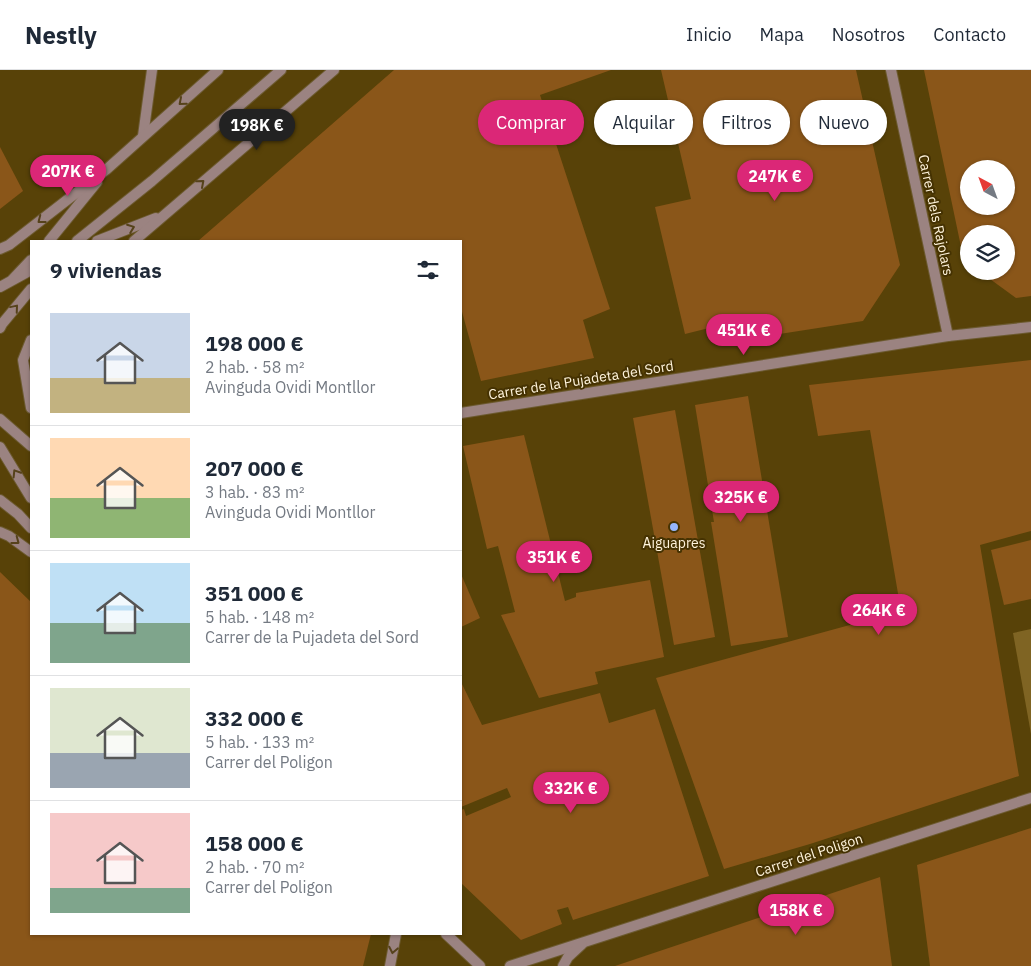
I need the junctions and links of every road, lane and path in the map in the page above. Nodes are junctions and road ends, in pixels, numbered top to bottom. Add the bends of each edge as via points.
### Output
1 (152, 70) edge
2 (218, 70) edge
3 (281, 70) edge
4 (334, 70) edge
5 (891, 70) edge
6 (143, 136) junction
7 (107, 169) junction
8 (164, 215) junction
9 (50, 240) edge
10 (78, 240) edge
11 (100, 240) edge
12 (135, 240) edge
13 (0, 249) edge
14 (30, 261) edge
15 (30, 271) edge
16 (10, 282) junction
17 (0, 287) edge
18 (30, 290) edge
19 (1031, 327) edge
20 (0, 328) edge
21 (948, 336) junction
22 (30, 342) edge
23 (30, 402) edge
24 (462, 413) edge
25 (0, 418) edge
26 (30, 445) edge
27 (0, 447) edge
28 (30, 496) edge
29 (0, 500) edge
30 (30, 527) edge
31 (0, 532) edge
32 (30, 551) edge
33 (1031, 798) edge
34 (396, 935) edge
35 (447, 935) edge
36 (584, 942) junction
37 (390, 966) edge
38 (480, 966) edge
39 (510, 966) edge
40 (563, 966) edge

1 - 6 street
2 -> 6 street
3 - 10 street
8 -> 4 street
5 - 21 street, Carrer dels Rajolars
6 - 7 street
7 - 9 street
7 -> 13 street
11 -> 8 street
8 - 12 street
14 - 16 street
15 - 16 street
16 - 17 street
20 -> 18 street
19 - 21 street, Carrer de la Pujadeta del Sord
21 - 24 street, Carrer de la Pujadeta del Sord
22 - 23 street via 23,360
25 - 26 street
28 -> 27 street
29 - 30 street
31 -> 32 street
33 - 36 street, Carrer del Poligon
34 -> 37 street
35 - 38 street
36 - 39 street, Carrer del Poligon
36 - 40 street

